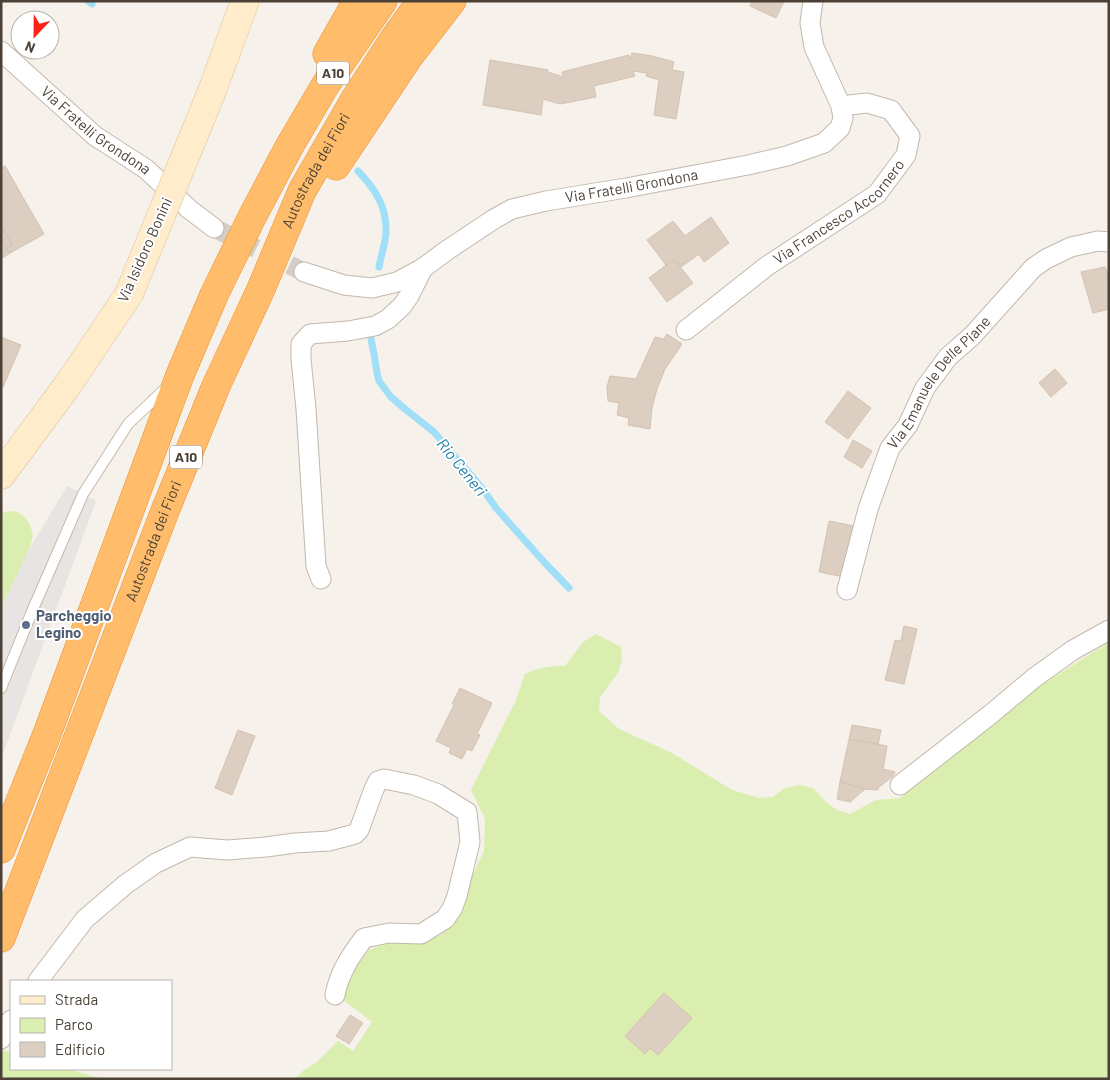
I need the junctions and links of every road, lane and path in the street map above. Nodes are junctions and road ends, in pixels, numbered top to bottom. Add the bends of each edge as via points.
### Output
1 (245, 1) edge
2 (357, 1) edge
3 (383, 1) edge
4 (421, 1) edge
5 (452, 1) edge
6 (813, 1) edge
7 (1, 51) edge
8 (841, 106) junction
9 (289, 147) junction
10 (214, 228) tunnel mouth
11 (1109, 242) edge
12 (423, 268) junction
13 (304, 272) tunnel mouth
14 (261, 289) junction
15 (686, 330) dead end
16 (180, 375) junction
17 (1, 475) edge
18 (321, 579) dead end
19 (847, 590) dead end
20 (1109, 630) edge
21 (1, 688) edge
22 (900, 784) dead end
23 (1, 849) edge
24 (1, 938) edge
25 (39, 980) edge
26 (335, 995) dead end
27 (10, 1022) edge
28 (1, 1039) edge

1 - 17 street, Via Isidoro Bonini, bridge via 130,294
2 - 9 highway, A10 via 319,68
3 - 9 highway, Autostrada dei Fiori / A10 via 326,84
4 - 14 highway, Autostrada dei Fiori / A10 via 355,99 302,191
5 - 14 highway, A10 via 408,58 330,175
6 - 8 street via 810,23 814,48
7 - 10 street, Via Fratelli Grondona via 95,136 146,169
8 - 12 street, Via Fratelli Grondona via 843,118 840,128 824,143 748,165 512,210
8 - 15 street, Via Francesco Accornero via 867,103 891,110 910,136 906,154 877,194 767,266
9 - 16 highway, Autostrada dei Fiori / A10 via 214,295
11 - 19 street, Via Emanuele Delle Piane via 1071,247 1033,268 972,336 948,357 925,388 908,425 890,448 868,509
12 - 13 street, Via Fratelli Grondona via 397,282 372,288 344,286
12 - 18 street via 409,296 388,319 375,326 310,334 301,344 316,566
14 - 24 highway, Autostrada dei Fiori / A10 via 164,511
16 - 21 lane via 128,424 83,494
16 - 23 highway, Autostrada dei Fiori / A10
20 - 22 street via 1073,650 1034,678
25 - 26 street via 85,919 156,863 190,847 227,850 347,837 359,830 374,789 378,781 384,779 438,794 466,812 470,842 452,909 444,919 421,934 390,933 364,938 351,954 337,982
27 - 28 street

